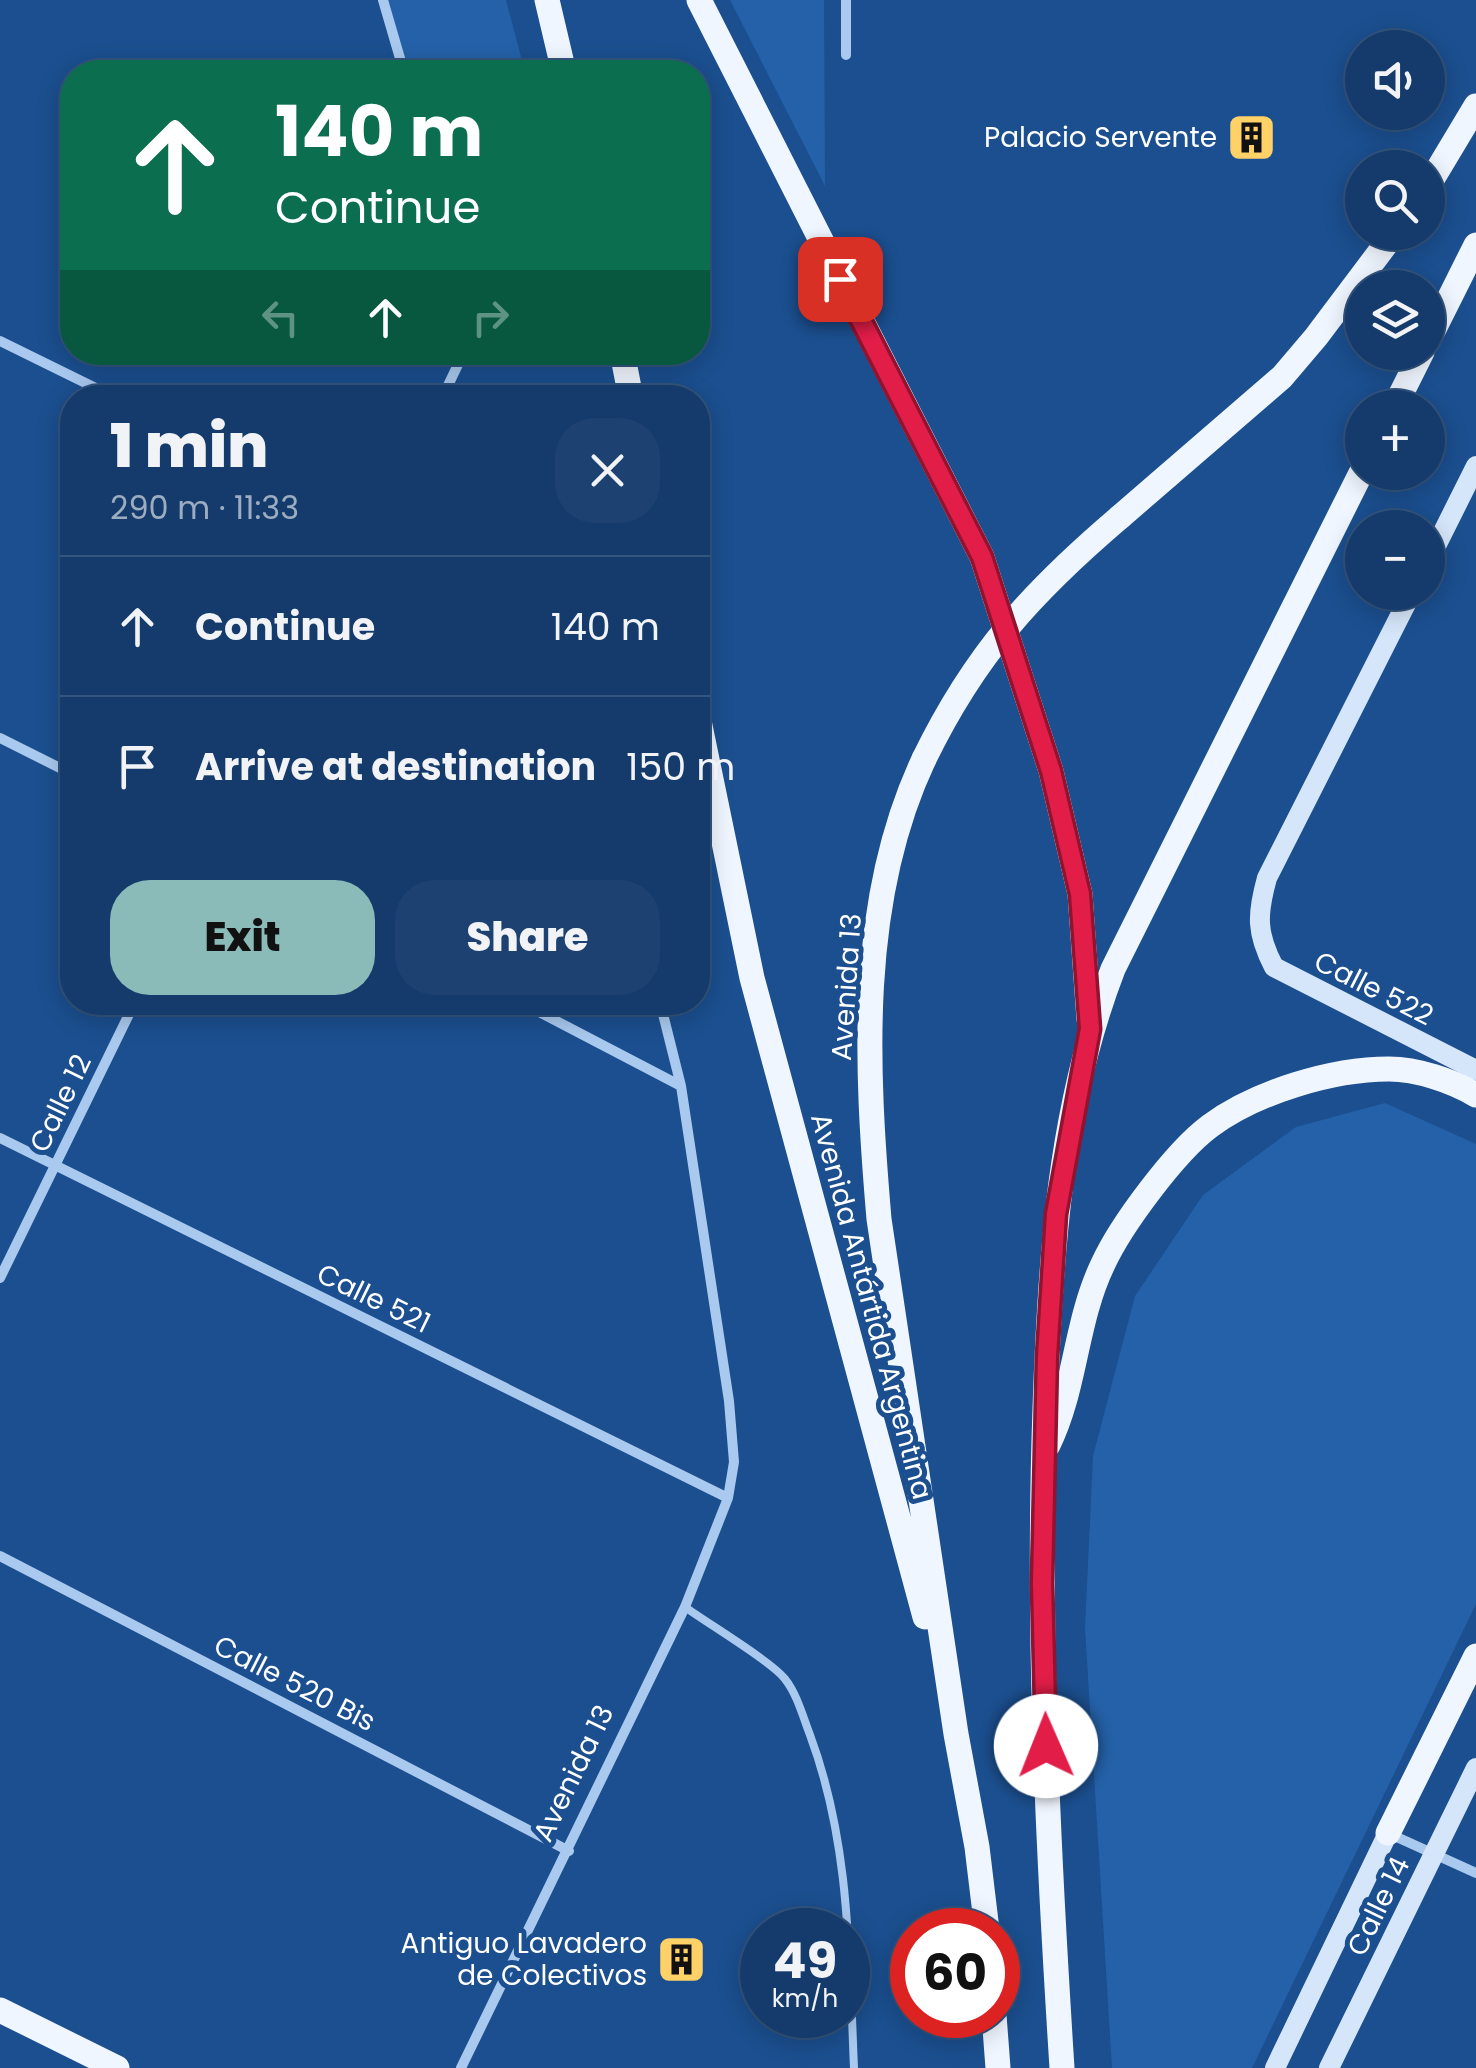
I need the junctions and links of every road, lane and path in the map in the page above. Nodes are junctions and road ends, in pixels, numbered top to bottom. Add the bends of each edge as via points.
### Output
1 (383, 0) edge
2 (546, 0) edge
3 (700, 0) edge
4 (846, 0) edge
5 (846, 55) dead end
6 (400, 60) edge
7 (560, 60) edge
8 (1476, 106) edge
9 (1445, 158) edge
10 (1476, 245) edge
11 (1382, 250) edge
12 (1445, 308) edge
13 (0, 341) edge
14 (90, 385) edge
15 (1476, 466) edge
16 (1352, 490) edge
17 (1445, 528) edge
18 (1403, 610) edge
19 (0, 738) edge
20 (60, 768) edge
21 (710, 774) edge
22 (129, 1015) edge
23 (545, 1015) edge
24 (663, 1015) edge
25 (1090, 1029) junction
26 (1476, 1070) edge
27 (682, 1086) junction
28 (1476, 1096) edge
29 (0, 1138) edge
30 (54, 1165) junction
31 (0, 1278) edge
32 (1044, 1454) junction
33 (728, 1498) junction
34 (0, 1556) edge
35 (685, 1608) junction
36 (1476, 1656) edge
37 (956, 1734) junction
38 (1476, 1768) edge
39 (1388, 1832) junction
40 (569, 1851) junction
41 (1435, 1853) junction
42 (1476, 1873) edge
43 (985, 1908) edge
44 (0, 2010) edge
45 (996, 2038) edge
46 (117, 2068) edge
47 (461, 2068) edge
48 (854, 2068) edge
49 (998, 2068) edge
50 (1062, 2068) edge
51 (1275, 2068) edge
52 (1330, 2068) edge

1 - 6 street
2 - 7 main road
3 - 25 main road via 982,557 1051,771 1080,894
4 - 5 street
8 - 9 main road
10 - 12 main road
11 - 37 main road, Avenida 13, bridge via 1282,377 1062,566 1016,614 954,699 912,785 876,938 869,1070 879,1220
13 - 14 street
15 - 17 street
16 - 25 main road via 1129,932
18 - 26 street, Calle 522 via 1267,878 1259,907 1261,942 1274,967
19 - 20 street
21 - 37 main road, Avenida Antártida Argentina via 752,978
22 - 30 street, Calle 12
23 - 27 street
24 - 27 street
25 - 32 main road via 1056,1214
27 - 33 street via 729,1401 734,1462
28 - 32 main road via 1391,1068 1317,1077 1209,1127 1141,1203 1102,1264 1077,1334 1063,1414
29 - 30 street, Calle 521
30 - 31 street, Calle 12
30 - 33 street, Calle 521
32 - 50 main road via 1050,1875
33 - 35 street, Avenida 13
34 - 40 street, Calle 520 Bis
35 - 40 street, Avenida 13
35 - 48 lane via 784,1677 802,1712 823,1774 847,1892
36 - 39 main road
37 - 43 main road, Avenida 13
38 - 41 street, Calle 14
39 - 41 street
39 - 51 street, Calle 14
40 - 47 street, Avenida 13
41 - 42 street
41 - 52 street, Calle 14
44 - 46 main road
45 - 49 main road

